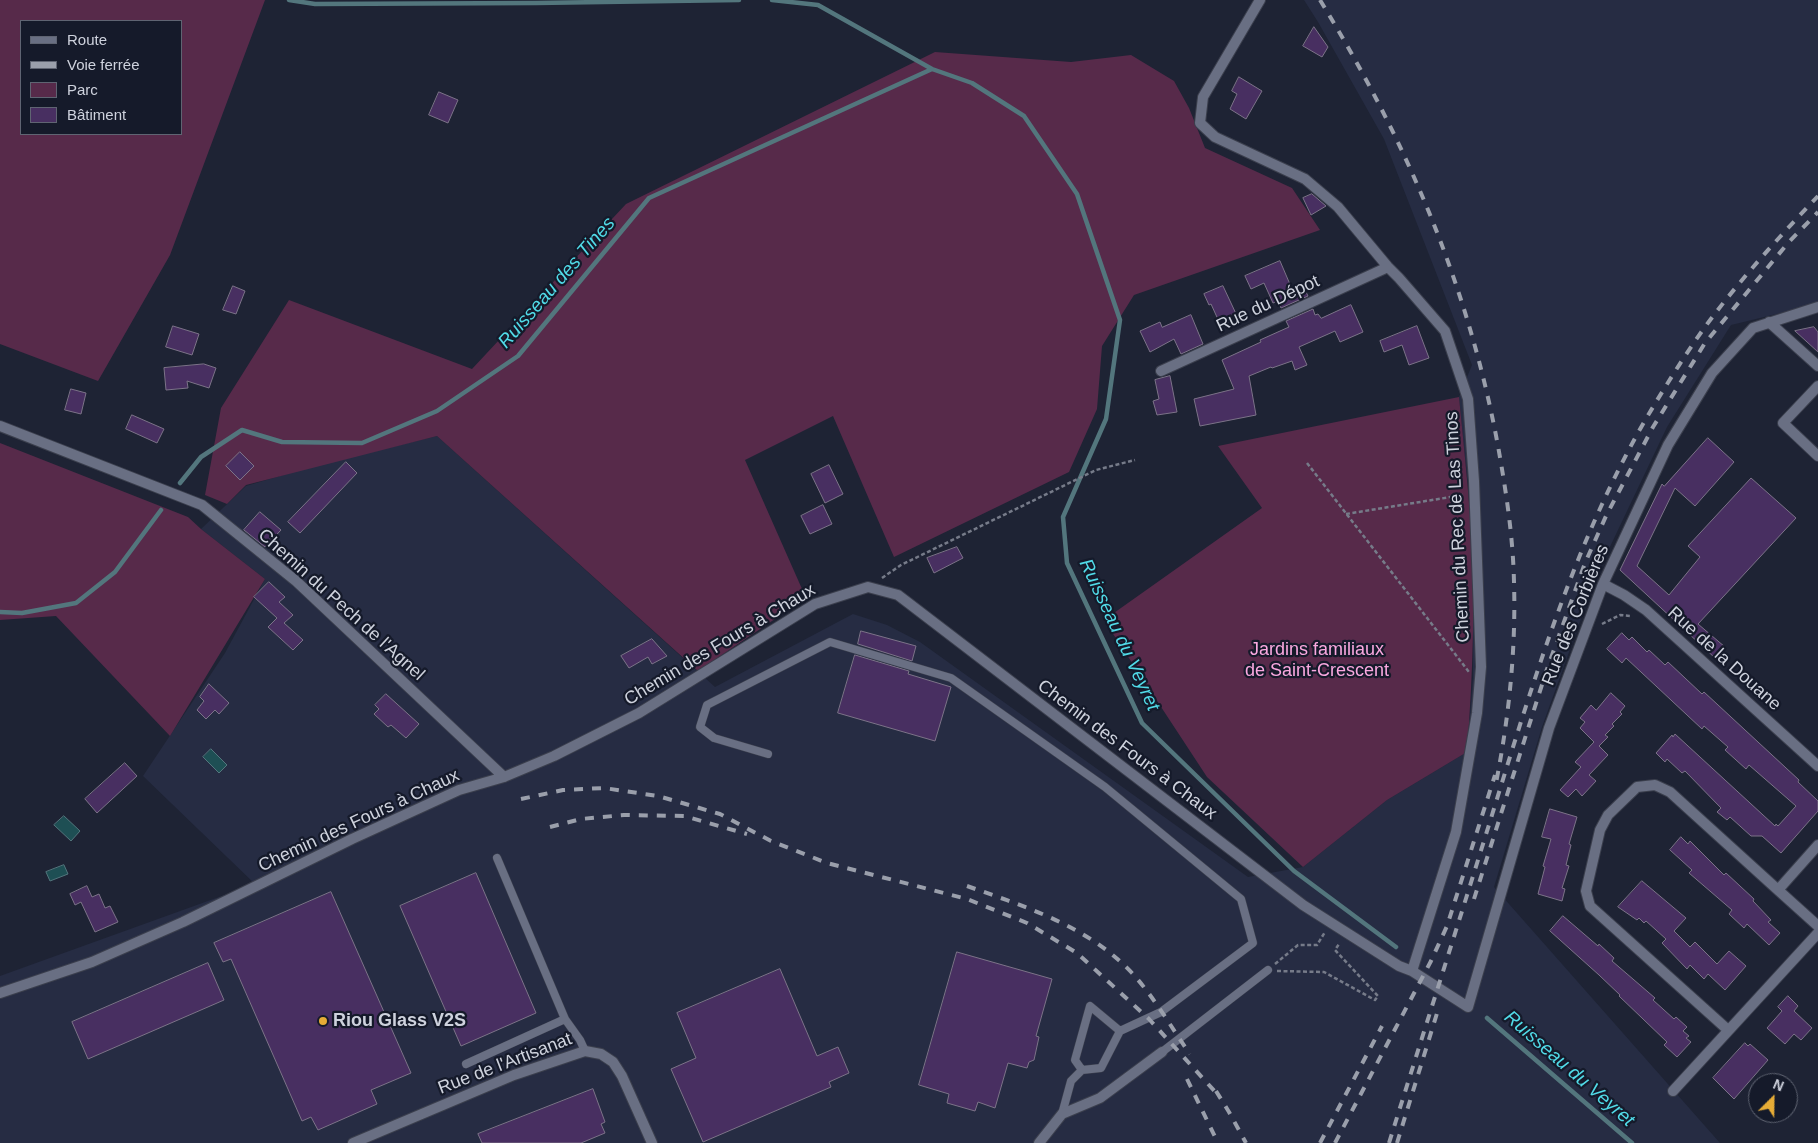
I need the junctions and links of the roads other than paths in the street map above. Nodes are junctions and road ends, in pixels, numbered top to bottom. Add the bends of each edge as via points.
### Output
1 (1260, 0) edge
2 (1388, 266) junction
3 (1818, 307) edge
4 (1769, 322) junction
5 (1818, 366) edge
6 (1161, 371) dead end
7 (1818, 386) edge
8 (0, 426) edge
9 (1818, 456) edge
10 (1603, 584) junction
11 (768, 754) dead end
12 (1818, 766) edge
13 (504, 777) junction
14 (1818, 845) edge
15 (497, 858) dead end
16 (1778, 890) junction
17 (1818, 926) edge
18 (1818, 933) edge
19 (1268, 970) road end
20 (1412, 972) junction
21 (0, 993) edge
22 (1468, 1007) joint
23 (565, 1020) junction
24 (1728, 1030) junction
25 (1120, 1031) junction
26 (585, 1050) junction
27 (1162, 1052) joint
28 (466, 1064) dead end
29 (1082, 1070) junction
30 (1673, 1091) dead end
31 (1062, 1114) junction
32 (353, 1143) edge
33 (652, 1143) edge
34 (1039, 1143) edge

1 - 2 street, Chemin du Rec de Las Tinos via 1203,97 1200,123 1214,137 1305,179 1338,207
2 - 6 street, Rue du Dépot
2 - 20 street, Chemin du Rec de Las Tinos via 1445,330 1468,399 1481,666 1477,714 1456,832
3 - 4 street, Rue des Corbières
4 - 5 street
4 - 10 street, Rue des Corbières via 1753,328 1712,373 1668,445
7 - 9 street via 1783,424
8 - 13 street, Chemin du Pech de l'Agnel via 202,505 296,581
10 - 12 street, Rue de la Douane via 1646,610
10 - 22 street, Rue des Corbières via 1549,728
11 - 25 lane via 714,738 700,726 707,705 830,642 951,678 1105,787 1241,899 1253,942 1161,1012
13 - 20 street, Chemin des Fours à Chaux via 639,713 815,604 868,587 898,595 1303,905
13 - 21 street, Chemin des Fours à Chaux via 459,790 92,962
14 - 16 street
15 - 23 lane
16 - 17 street
16 - 24 street via 1670,792 1655,785 1638,787 1608,815 1600,830 1586,891 1590,906
18 - 24 street
19 - 27 lane
20 - 22 street, Chemin des Fours à Chaux
23 - 26 lane
23 - 28 lane
24 - 30 street
25 - 29 lane via 1101,1068
25 - 29 lane via 1090,1006 1075,1060
26 - 32 street, Rue de l'Artisanat via 514,1075
26 - 33 street, Rue de l'Artisanat via 601,1054 613,1062
27 - 31 street via 1100,1098
29 - 31 lane via 1071,1081
31 - 34 street

